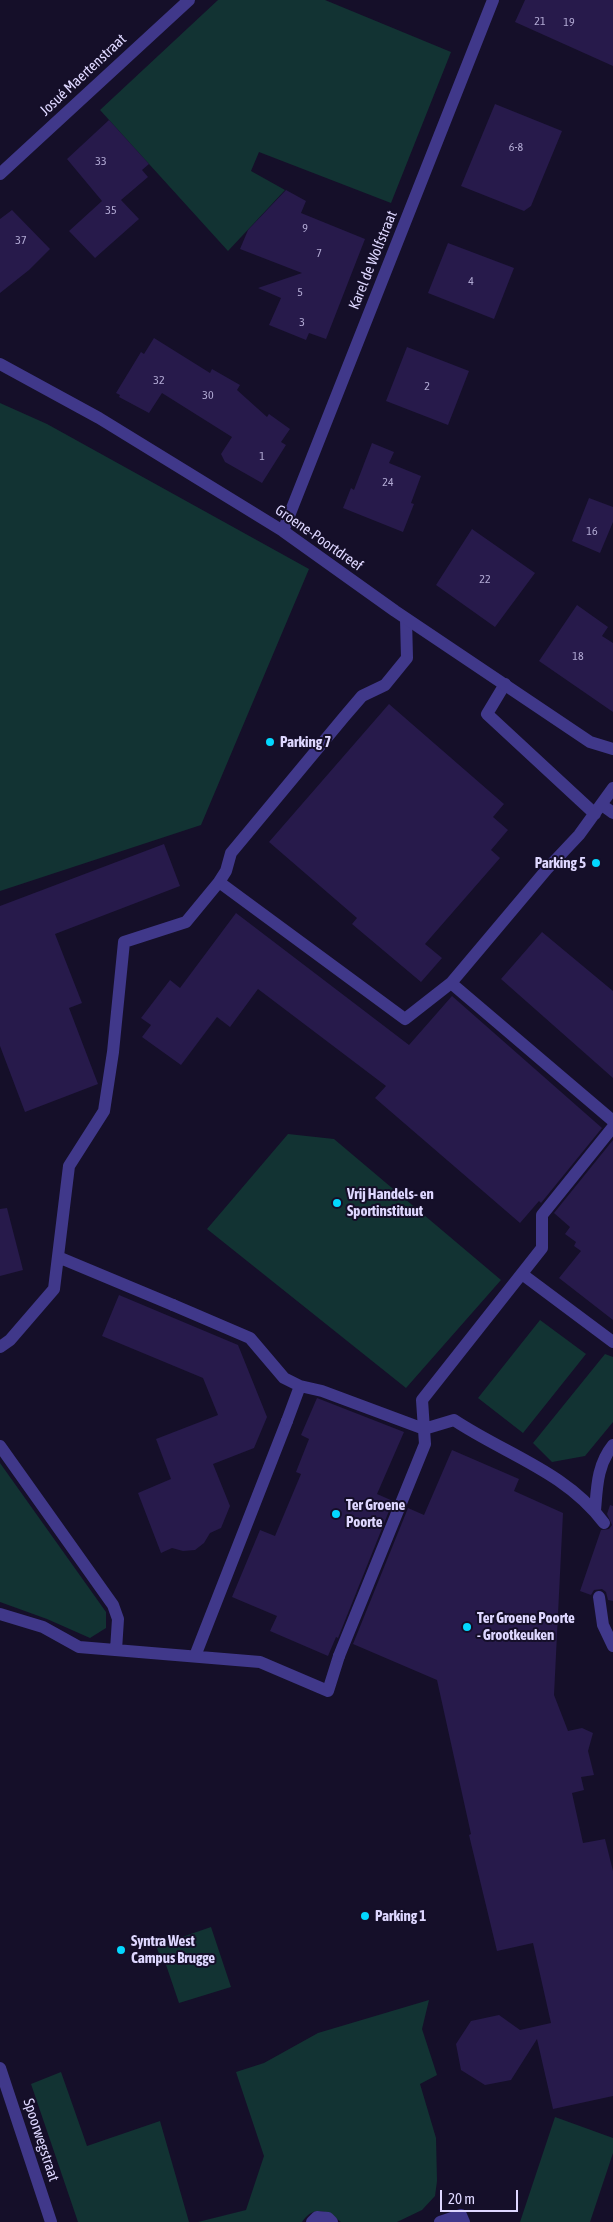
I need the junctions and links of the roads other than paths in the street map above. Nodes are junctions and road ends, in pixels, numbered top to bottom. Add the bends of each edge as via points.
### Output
1 (188, 0) edge
2 (493, 0) edge
3 (0, 174) edge
4 (0, 364) edge
5 (284, 532) junction
6 (406, 619) junction
7 (505, 684) junction
8 (613, 749) edge
9 (613, 788) edge
10 (598, 810) junction
11 (613, 813) edge
12 (219, 882) junction
13 (451, 983) junction
14 (613, 1121) edge
15 (613, 1127) edge
16 (58, 1257) junction
17 (522, 1274) junction
18 (613, 1342) edge
19 (0, 1347) edge
20 (300, 1386) junction
21 (424, 1429) junction
22 (613, 1445) edge
23 (0, 1446) edge
24 (595, 1511) junction
25 (604, 1523) dead end
26 (599, 1597) dead end
27 (1, 1616) edge
28 (613, 1646) edge
29 (116, 1650) junction
30 (195, 1656) junction
31 (0, 2068) edge
32 (462, 2218) edge
33 (51, 2222) edge
34 (312, 2222) edge
35 (332, 2222) edge
36 (440, 2222) edge

1 - 3 street, Josué Maertenstraat
2 - 5 street, Karel de Wolfstraat
4 - 5 street, Groene-Poortdreef via 99,418
5 - 6 street, Groene-Poortdreef
6 - 7 street, Groene-Poortdreef
6 - 12 street via 407,658 385,684 362,696 344,717 231,853
7 - 8 street, Groene-Poortdreef via 590,742
7 - 10 street via 487,714
9 - 10 street
10 - 11 street
10 - 13 street
12 - 13 street via 405,1020
12 - 16 street via 186,922 124,942 114,1052 104,1111 70,1166
13 - 14 street
15 - 17 street via 542,1215 542,1248
16 - 19 street via 54,1289 10,1340
16 - 20 street via 250,1338 284,1378
17 - 18 street
17 - 21 street via 422,1400
20 - 21 street
20 - 30 street
21 - 24 street via 454,1420 564,1482
21 - 30 street via 425,1444 339,1656 328,1691 260,1662
22 - 24 street via 604,1456 598,1474
23 - 29 street via 113,1605 118,1620
24 - 25 street
26 - 28 street via 603,1625
27 - 29 street via 43,1628 78,1646
29 - 30 street
31 - 33 street, Spoorwegstraat
32 - 36 street
34 - 35 street via 317,2217 328,2218

